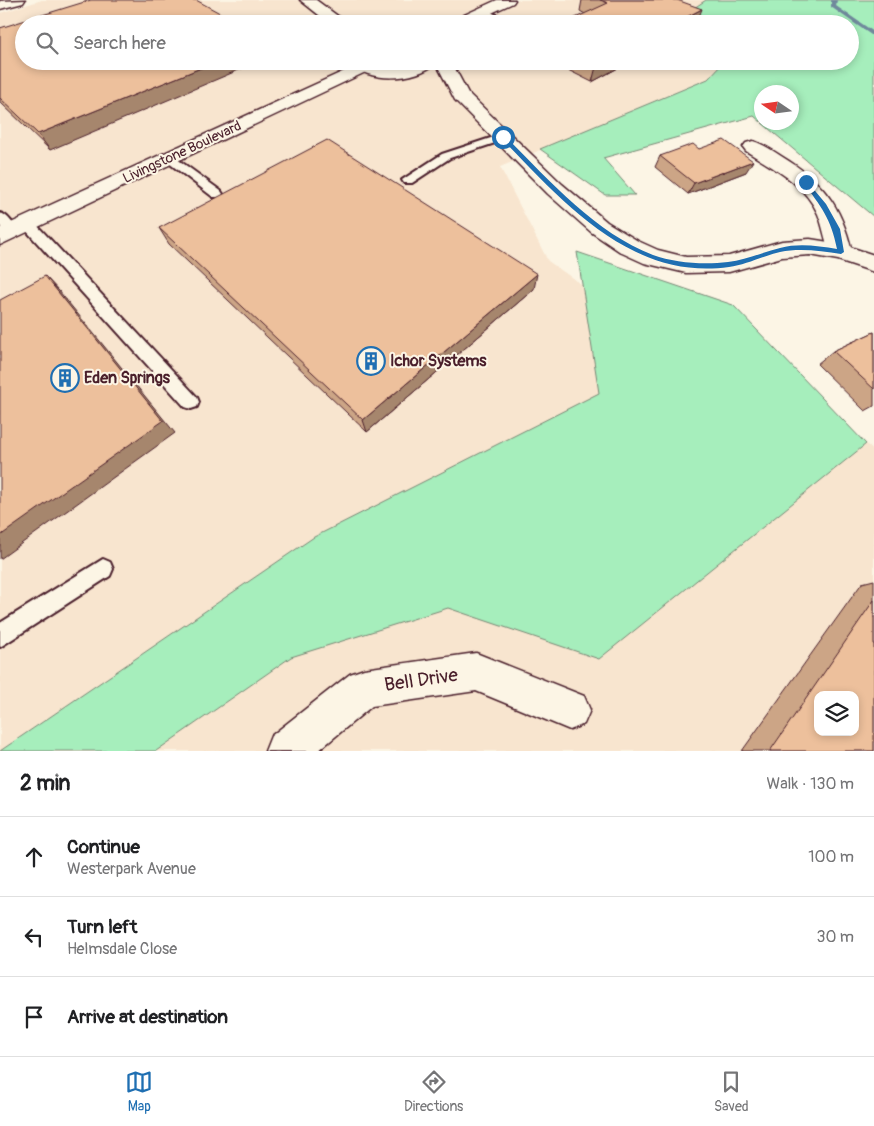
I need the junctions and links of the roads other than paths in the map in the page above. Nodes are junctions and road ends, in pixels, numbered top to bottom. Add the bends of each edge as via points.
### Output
1 (18, 0) edge
2 (307, 0) edge
3 (508, 0) edge
4 (0, 5) edge
5 (482, 12) junction
6 (327, 15) edge
7 (476, 15) edge
8 (490, 15) edge
9 (349, 70) edge
10 (384, 70) edge
11 (404, 70) edge
12 (448, 70) edge
13 (392, 72) junction
14 (461, 96) junction
15 (503, 137) junction
16 (753, 147) dead end
17 (169, 158) junction
18 (408, 180) dead end
19 (217, 194) dead end
20 (10, 227) edge
21 (841, 252) junction
22 (874, 264) edge
23 (191, 402) dead end
24 (104, 569) dead end
25 (0, 636) edge
26 (570, 710) dead end
27 (286, 751) edge

1 - 4 street
2 - 6 street
3 - 5 street
5 - 7 street
5 - 8 lane
9 - 17 street, Livingstone Boulevard
10 - 13 street
11 - 13 street
12 - 14 street
13 - 14 street via 433,83
14 - 15 street
15 - 18 lane via 446,156
15 - 21 street via 555,190 599,227 652,257 686,265 729,264 782,250 810,248
16 - 21 street via 806,182 836,229
17 - 19 lane
17 - 20 street, Livingstone Boulevard
20 - 23 lane
21 - 22 street
24 - 25 lane
26 - 27 street, Bell Drive via 476,672 364,688

